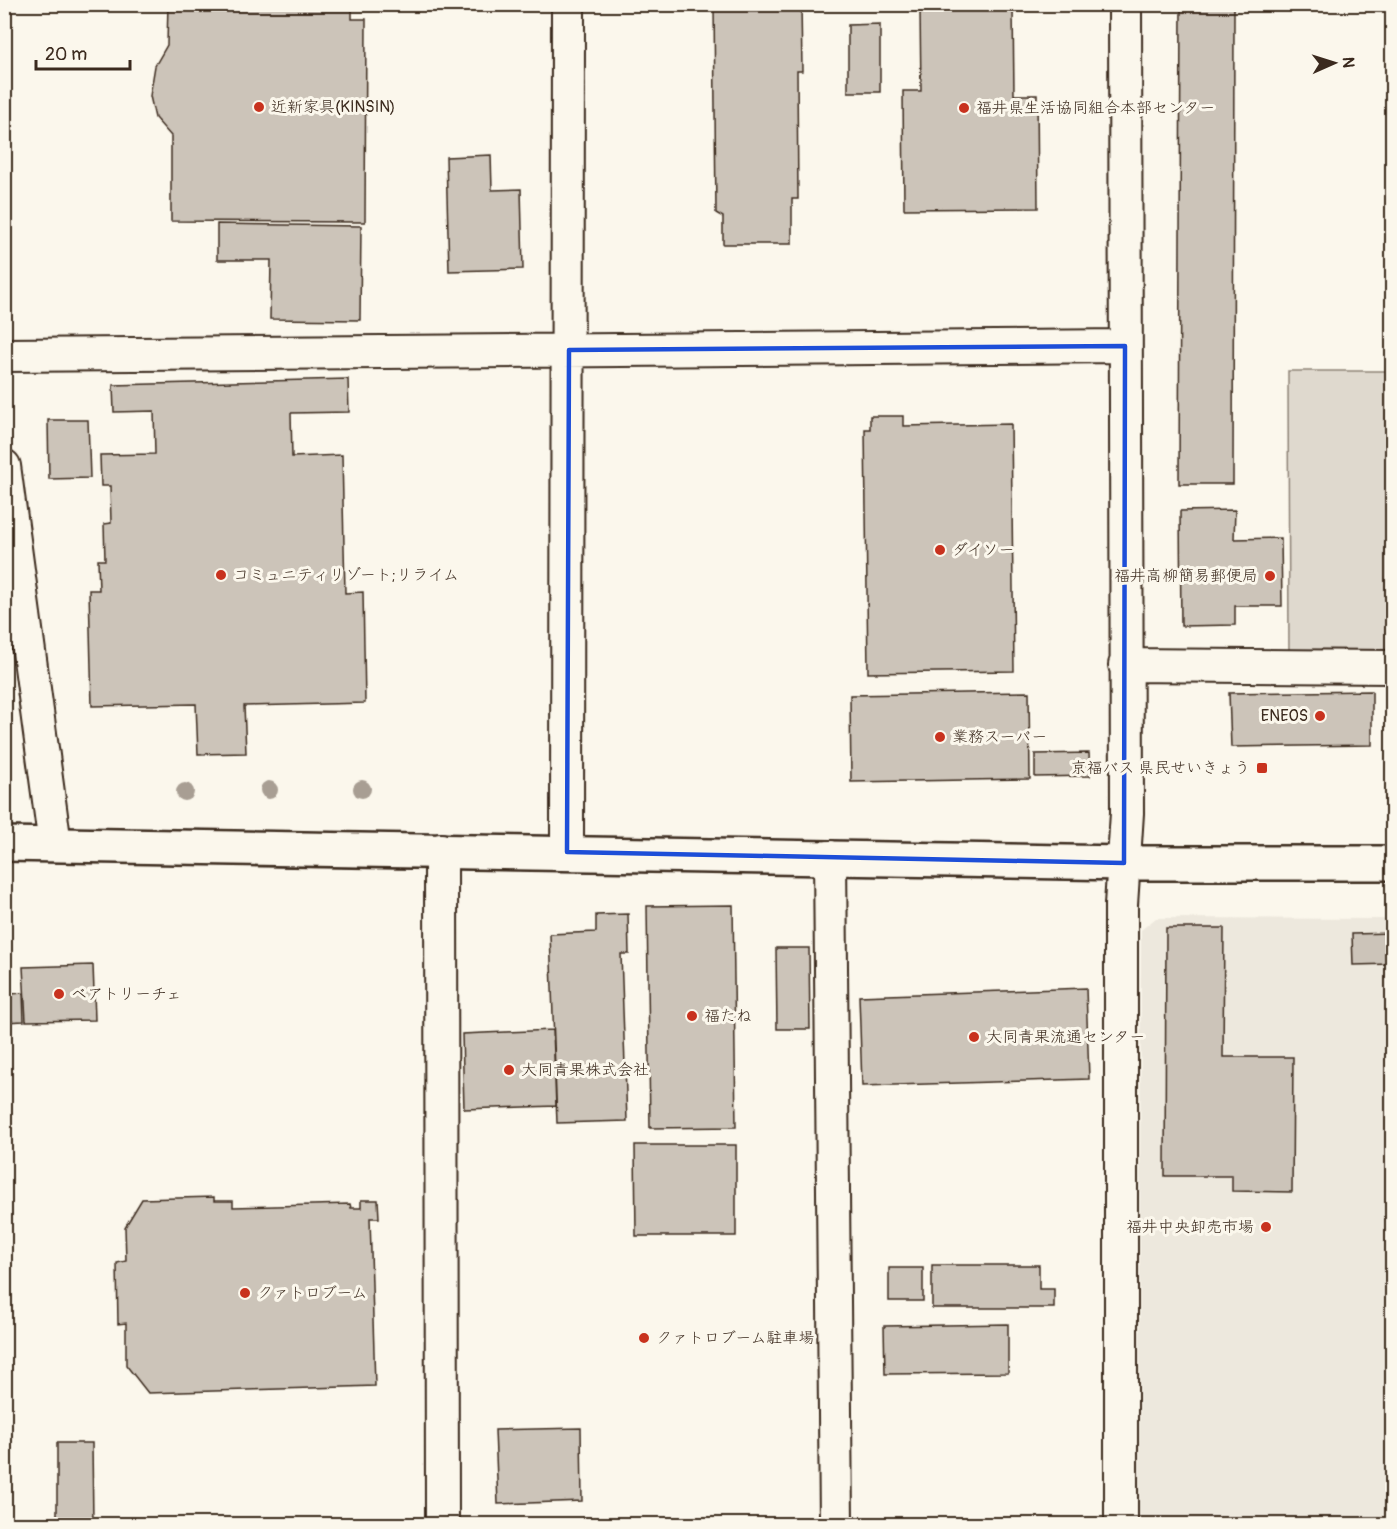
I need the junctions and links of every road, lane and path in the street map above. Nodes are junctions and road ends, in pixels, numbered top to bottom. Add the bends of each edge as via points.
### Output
1 (568, 4) edge
2 (1125, 4) edge
3 (1125, 346) junction
4 (568, 350) junction
5 (4, 355) edge
6 (4, 466) edge
7 (1125, 665) junction
8 (1392, 667) edge
9 (4, 844) edge
10 (55, 845) junction
11 (441, 850) junction
12 (567, 852) junction
13 (830, 856) junction
14 (1124, 863) junction
15 (1392, 863) edge
16 (450, 1522) edge
17 (836, 1524) edge
18 (1121, 1524) edge

1 - 4 street
2 - 3 street
3 - 4 street
3 - 7 street
4 - 5 street
4 - 12 street
6 - 10 street
7 - 8 street
7 - 14 street
9 - 10 street
10 - 11 street
11 - 12 street
11 - 16 street
12 - 13 street
13 - 14 street
13 - 17 street
14 - 15 street
14 - 18 street

